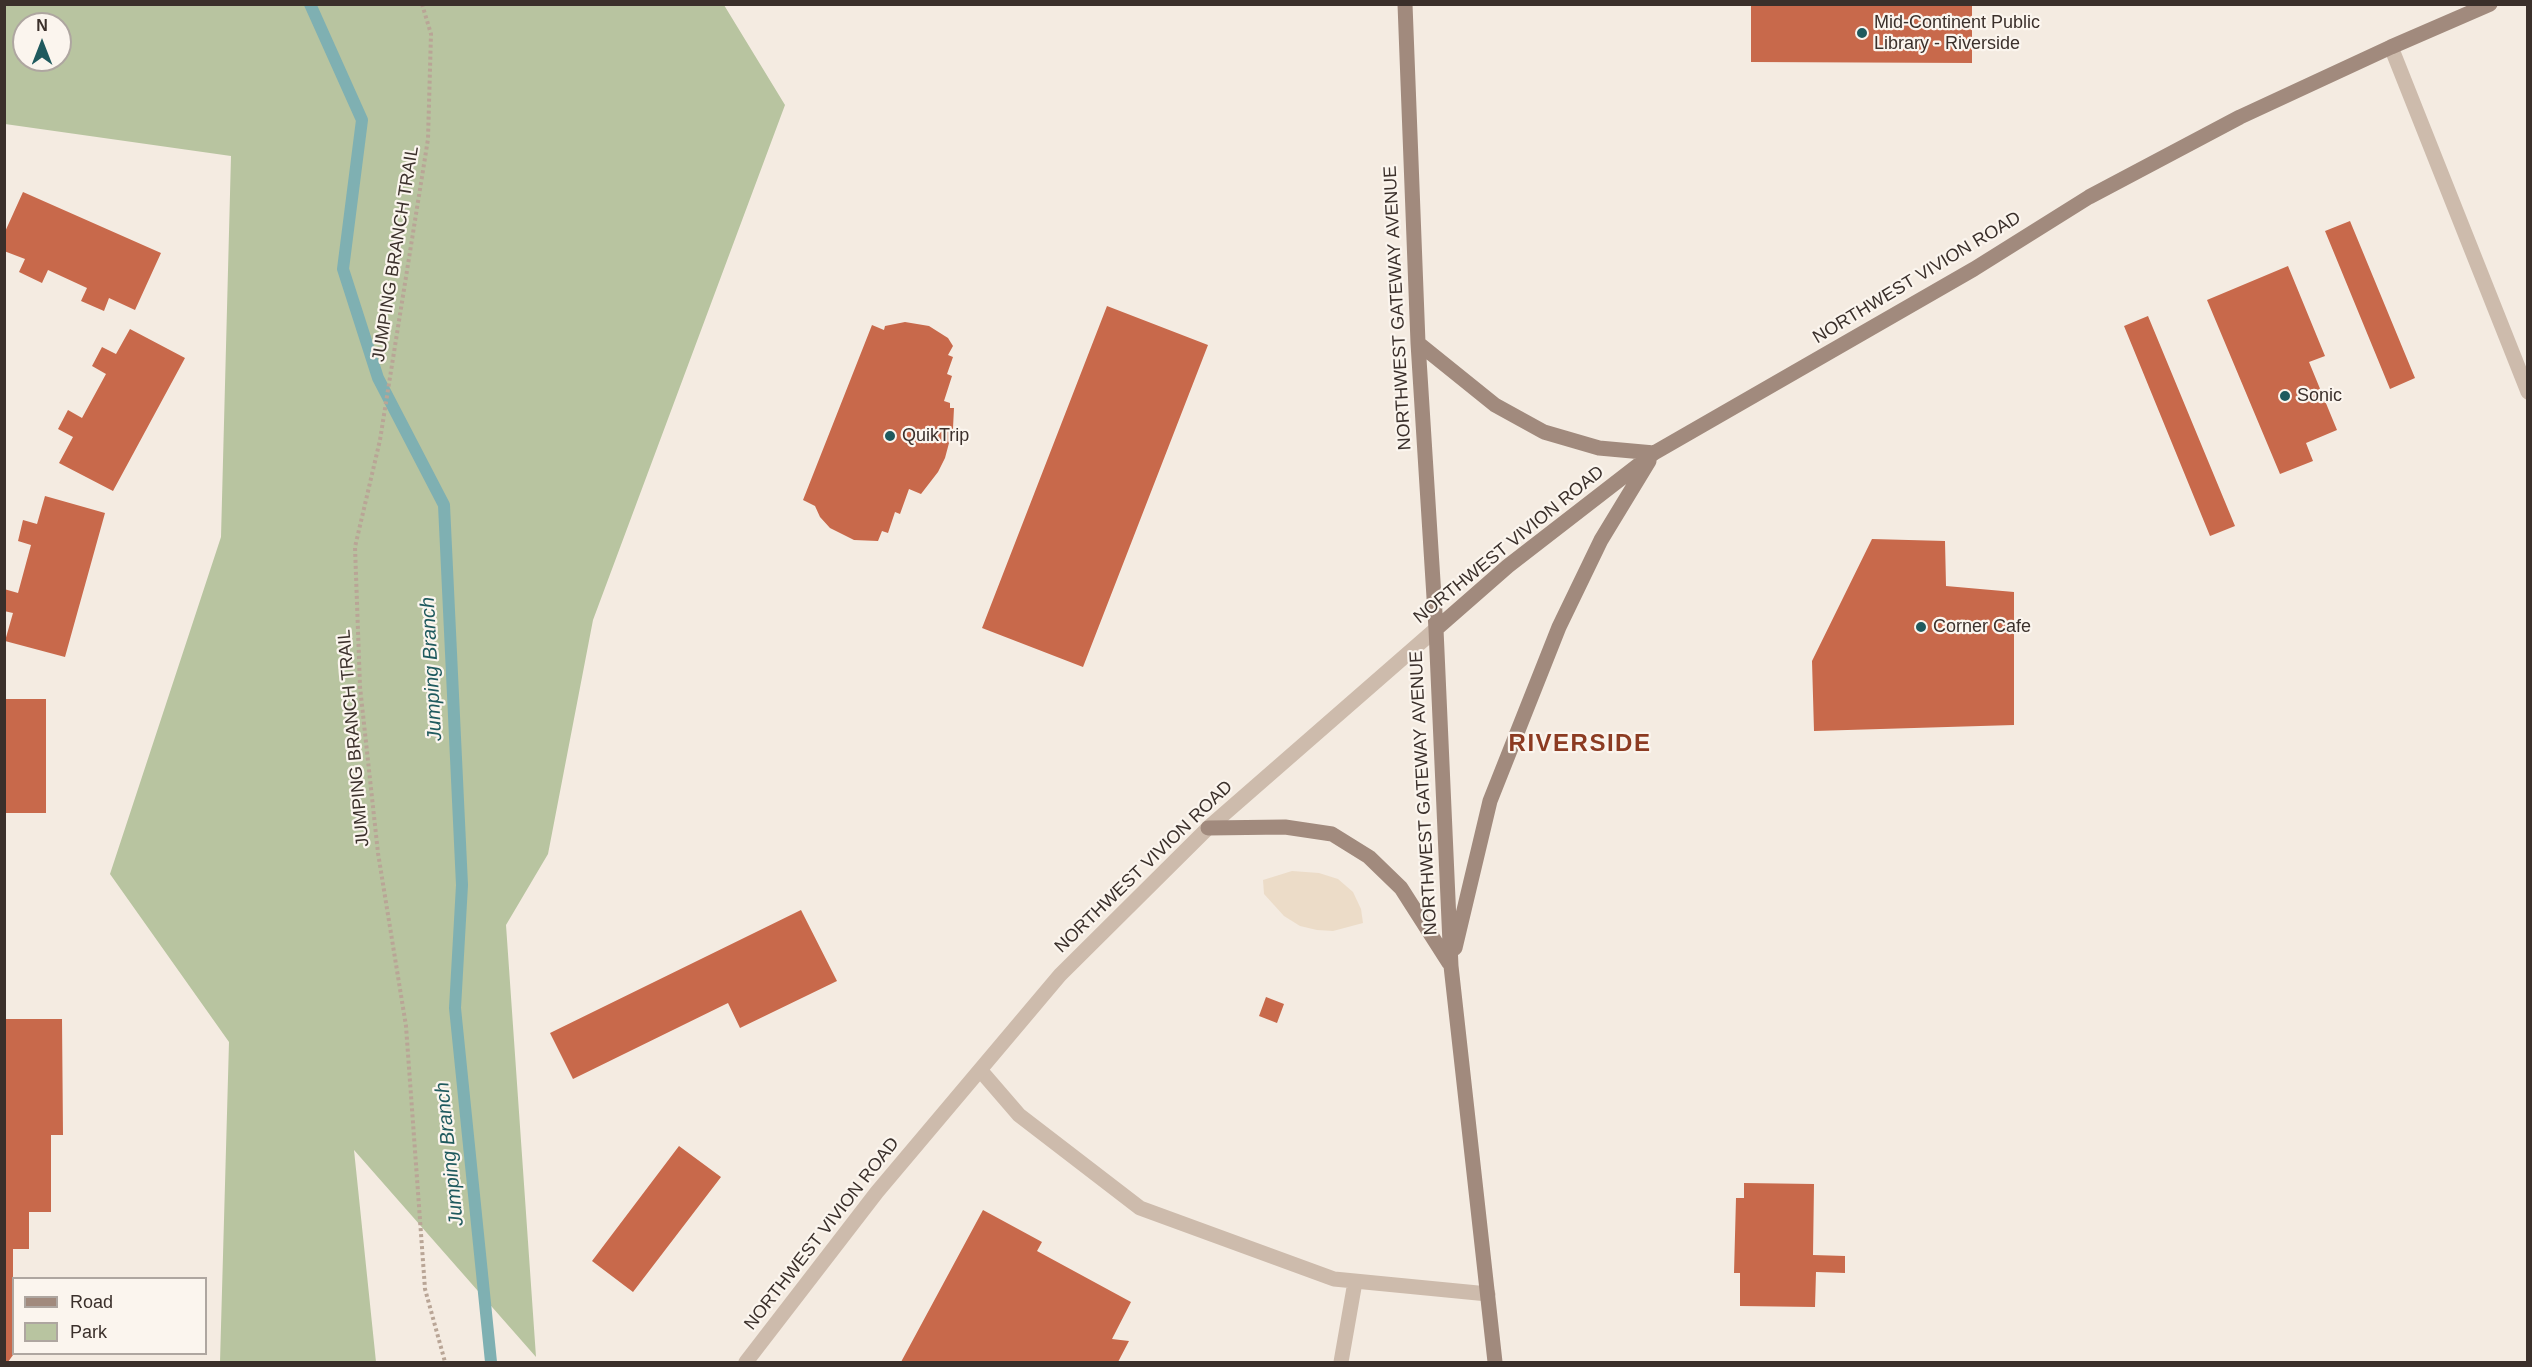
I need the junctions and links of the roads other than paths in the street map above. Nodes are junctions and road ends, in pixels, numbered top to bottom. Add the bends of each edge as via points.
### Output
1 (1404, 4) edge
2 (2490, 4) edge
3 (2391, 47) junction
4 (1418, 343) junction
5 (2528, 392) edge
6 (1654, 453) junction
7 (1436, 629) junction
8 (1208, 828) junction
9 (1451, 966) junction
10 (981, 1071) junction
11 (1355, 1282) junction
12 (1488, 1294) junction
13 (746, 1362) edge
14 (1341, 1362) edge
15 (1495, 1362) edge

1 - 4 main road, NORTHWEST GATEWAY AVENUE
2 - 3 main road, NORTHWEST VIVION ROAD
3 - 5 street
3 - 6 main road, NORTHWEST VIVION ROAD via 2240,117 2090,197 1974,269
4 - 6 main road via 1495,405 1544,432 1599,448
4 - 7 main road, NORTHWEST GATEWAY AVENUE
6 - 7 main road, NORTHWEST VIVION ROAD via 1508,566
6 - 9 main road via 1601,540 1559,627 1510,748 1490,801
7 - 8 street, NORTHWEST VIVION ROAD
7 - 9 main road, NORTHWEST GATEWAY AVENUE
8 - 9 main road via 1285,827 1332,834 1369,857 1401,888
8 - 10 street, NORTHWEST VIVION ROAD via 1060,975
9 - 12 main road, NORTHWEST GATEWAY AVENUE
10 - 11 street via 1019,1115 1140,1208 1334,1280
10 - 13 street, NORTHWEST VIVION ROAD via 877,1192
11 - 12 street
11 - 14 street
12 - 15 main road, NORTHWEST GATEWAY AVENUE

